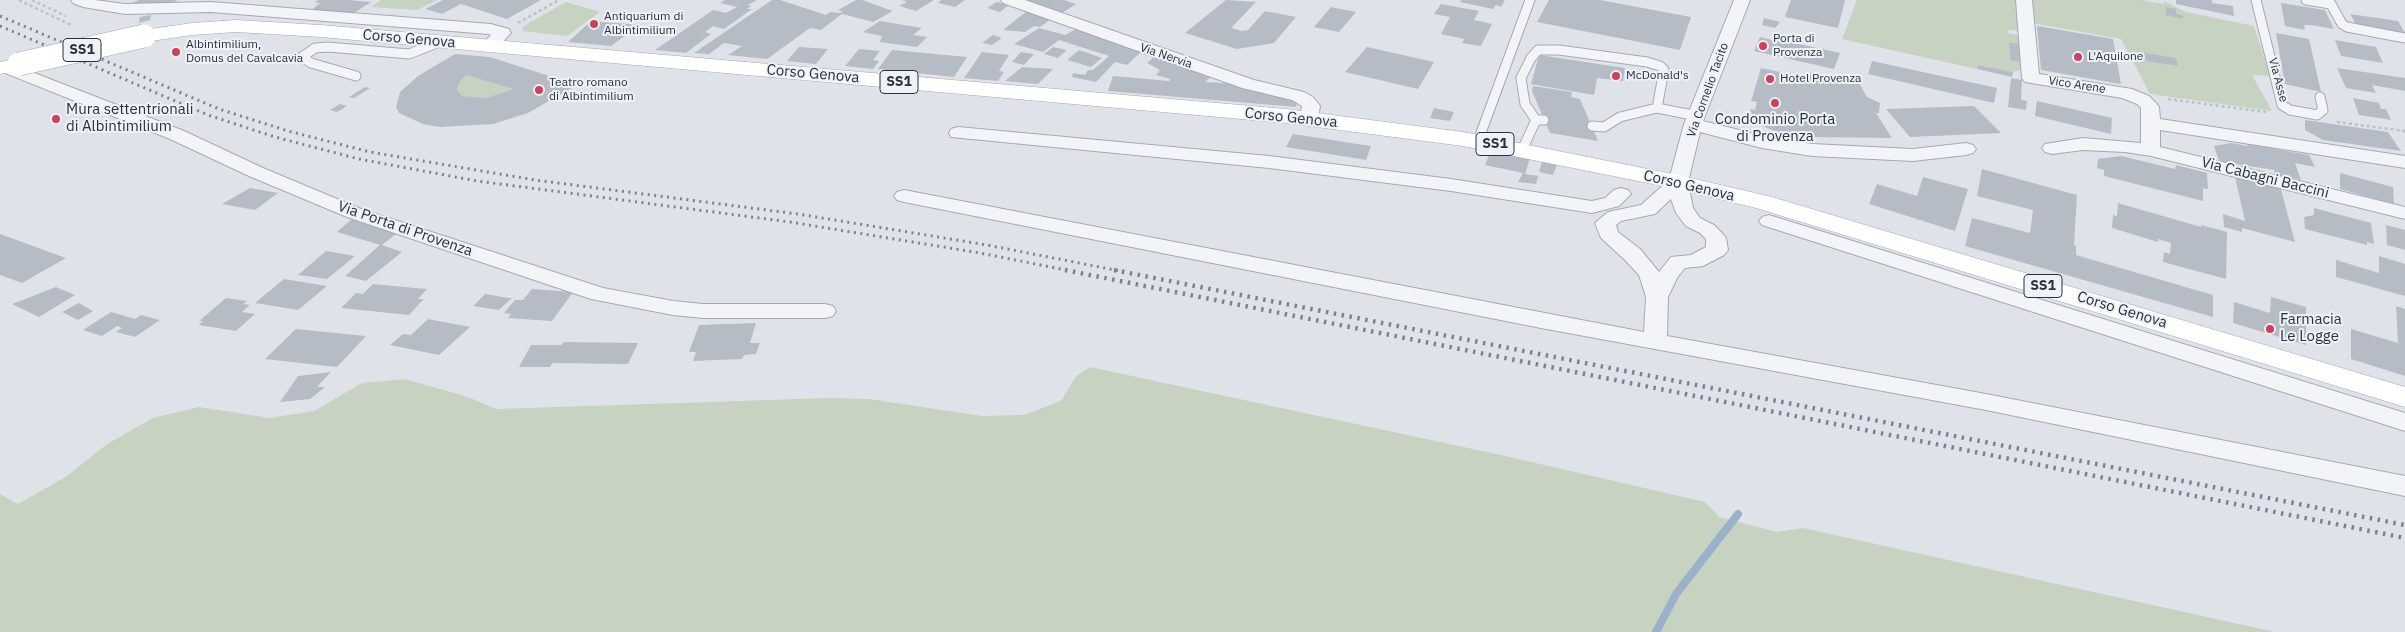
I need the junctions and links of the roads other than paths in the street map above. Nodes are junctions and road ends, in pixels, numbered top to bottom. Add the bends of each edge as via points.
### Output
1 (79, 0) edge
2 (1009, 0) edge
3 (1530, 0) edge
4 (1742, 0) edge
5 (2024, 0) edge
6 (2256, 0) edge
7 (2306, 0) edge
8 (2330, 2) edge
9 (2405, 38) edge
10 (496, 39) junction
11 (442, 41) junction
12 (8, 66) edge
13 (356, 76) dead end
14 (2320, 97) dead end
15 (1657, 108) junction
16 (1309, 118) junction
17 (1695, 120) junction
18 (2152, 123) junction
19 (1592, 126) dead end
20 (958, 134) dead end
21 (1478, 141) junction
22 (2052, 148) dead end
23 (1966, 149) dead end
24 (1522, 150) junction
25 (2150, 150) junction
26 (2405, 162) edge
27 (1678, 182) junction
28 (1621, 194) dead end
29 (904, 196) dead end
30 (2405, 213) edge
31 (1769, 221) dead end
32 (1657, 297) junction
33 (825, 311) dead end
34 (1655, 341) junction
35 (2405, 398) edge
36 (2405, 422) edge
37 (2405, 486) edge

1 - 10 street via 125,9 211,7 491,29
2 - 16 street, Via Nervia via 1248,84 1298,96 1311,106
3 - 21 lane
4 - 17 street, Via Cornelio Tacito
5 - 18 street, Vico Arene via 2031,78 2126,93 2143,100 2150,108
6 - 14 lane, Via Asse via 2282,105 2290,110 2317,114 2323,110
7 - 8 lane
8 - 9 lane via 2344,25
10 - 11 main road, Corso Genova / SS1
10 - 16 main road, Corso Genova / SS1
11 - 12 main road, Corso Genova / SS1, bridge via 236,26 144,36
11 - 13 lane via 409,54 328,47 315,48 302,58
12 - 33 street, Via Porta di Provenza via 177,134 256,172 354,213 599,294 695,310
15 - 17 lane
15 - 19 lane via 1620,117 1604,127
15 - 24 lane via 1664,70 1660,66 1559,50 1538,50 1521,78 1525,104 1540,120
16 - 21 main road, Corso Genova / SS1
17 - 23 street via 1762,142 1812,150 1913,154
17 - 27 street, Via Cornelio Tacito
18 - 25 street
18 - 26 street
20 - 28 street via 1269,162 1592,207 1612,202
21 - 24 main road, Corso Genova / SS1
22 - 25 street, Via Cabagni Baccini via 2084,144
24 - 27 main road, Corso Genova / SS1
25 - 30 street, Via Cabagni Baccini
27 - 32 street via 1683,209 1692,222 1716,238 1717,250 1695,260 1679,262 1667,276
27 - 32 street via 1648,210 1615,216 1605,223 1608,234 1649,274
27 - 35 main road, Corso Genova / SS1 via 1825,220
29 - 34 street
31 - 36 street
32 - 34 street
34 - 37 street via 1968,398

